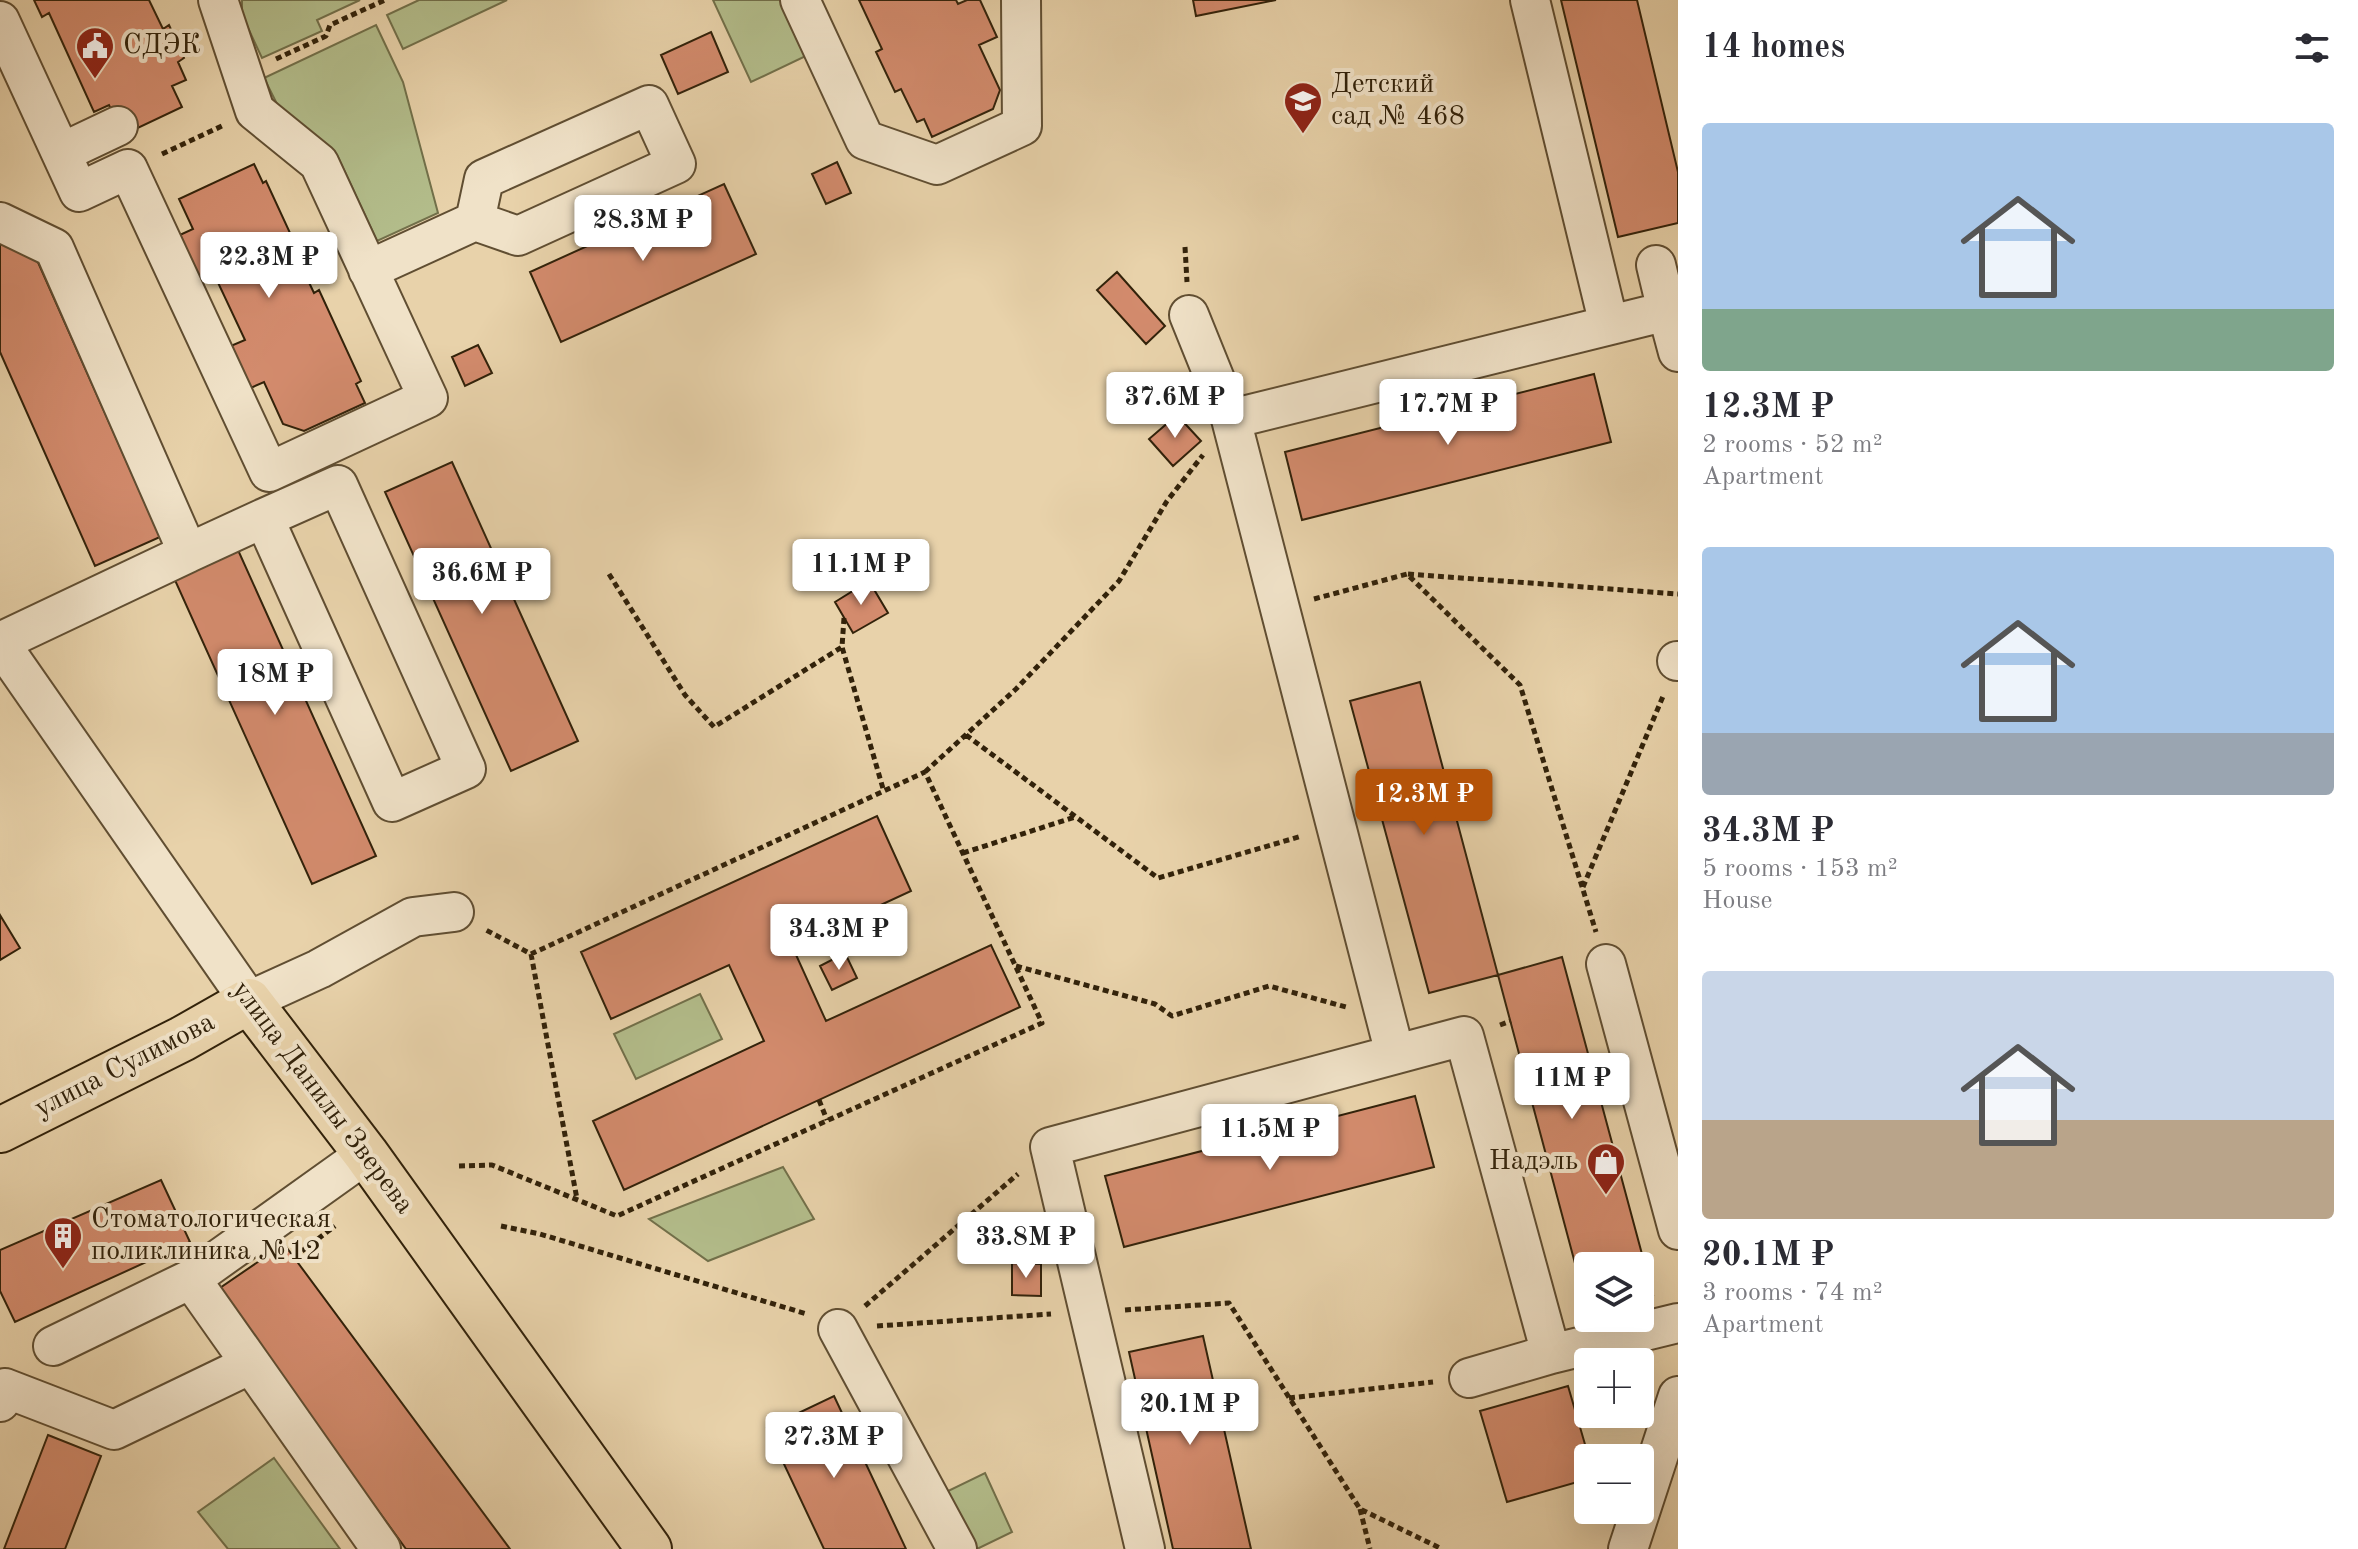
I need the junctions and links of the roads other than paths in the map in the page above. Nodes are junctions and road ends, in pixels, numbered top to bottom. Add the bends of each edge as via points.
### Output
1 (218, 0) edge
2 (800, 0) edge
3 (1021, 0) edge
4 (1530, 0) edge
5 (0, 21) edge
6 (118, 126) dead end
7 (61, 153) junction
8 (475, 221) junction
9 (0, 222) edge
10 (1656, 265) dead end
11 (368, 270) junction
12 (1667, 311) junction
13 (1189, 315) dead end
14 (1609, 325) junction
15 (1678, 352) edge
16 (1231, 419) junction
17 (264, 518) junction
18 (188, 553) junction
19 (0, 643) edge
20 (454, 912) road end
21 (1606, 964) road end
22 (249, 1001) junction
23 (1395, 1054) junction
24 (0, 1130) edge
25 (366, 1154) junction
26 (1678, 1230) edge
27 (191, 1279) junction
28 (1678, 1323) edge
29 (838, 1329) road end
30 (53, 1346) dead end
31 (1551, 1354) junction
32 (251, 1364) junction
33 (1469, 1378) road end
34 (1678, 1396) edge
35 (0, 1402) edge
36 (381, 1549) edge
37 (649, 1549) edge
38 (957, 1549) edge
39 (1145, 1549) edge
40 (1628, 1549) edge

1 - 11 street via 255,111 319,163
2 - 3 street via 865,140 937,165 1022,126
4 - 14 street
5 - 7 street
6 - 7 street
7 - 11 street via 79,192 128,169 269,472 428,398
8 - 8 street via 518,236 676,164 649,105 484,179
8 - 11 street
9 - 18 street via 54,248
10 - 12 street
12 - 14 street
12 - 15 street
13 - 16 street
14 - 16 street
16 - 23 street
17 - 17 street via 392,802 466,769 338,485
17 - 18 street
18 - 19 street
19 - 22 street, улица Данилы Зверева
20 - 22 street via 413,917
21 - 26 street
22 - 24 main road, улица Сулимова
22 - 25 main road, улица Данилы Зверева
23 - 31 street via 1464,1036
23 - 39 street via 1050,1147
25 - 27 street
25 - 37 main road, улица Данилы Зверева
27 - 30 street
27 - 32 street
28 - 31 street
29 - 38 street
31 - 33 street
32 - 35 street via 114,1430 5,1388
32 - 36 street
34 - 40 street

